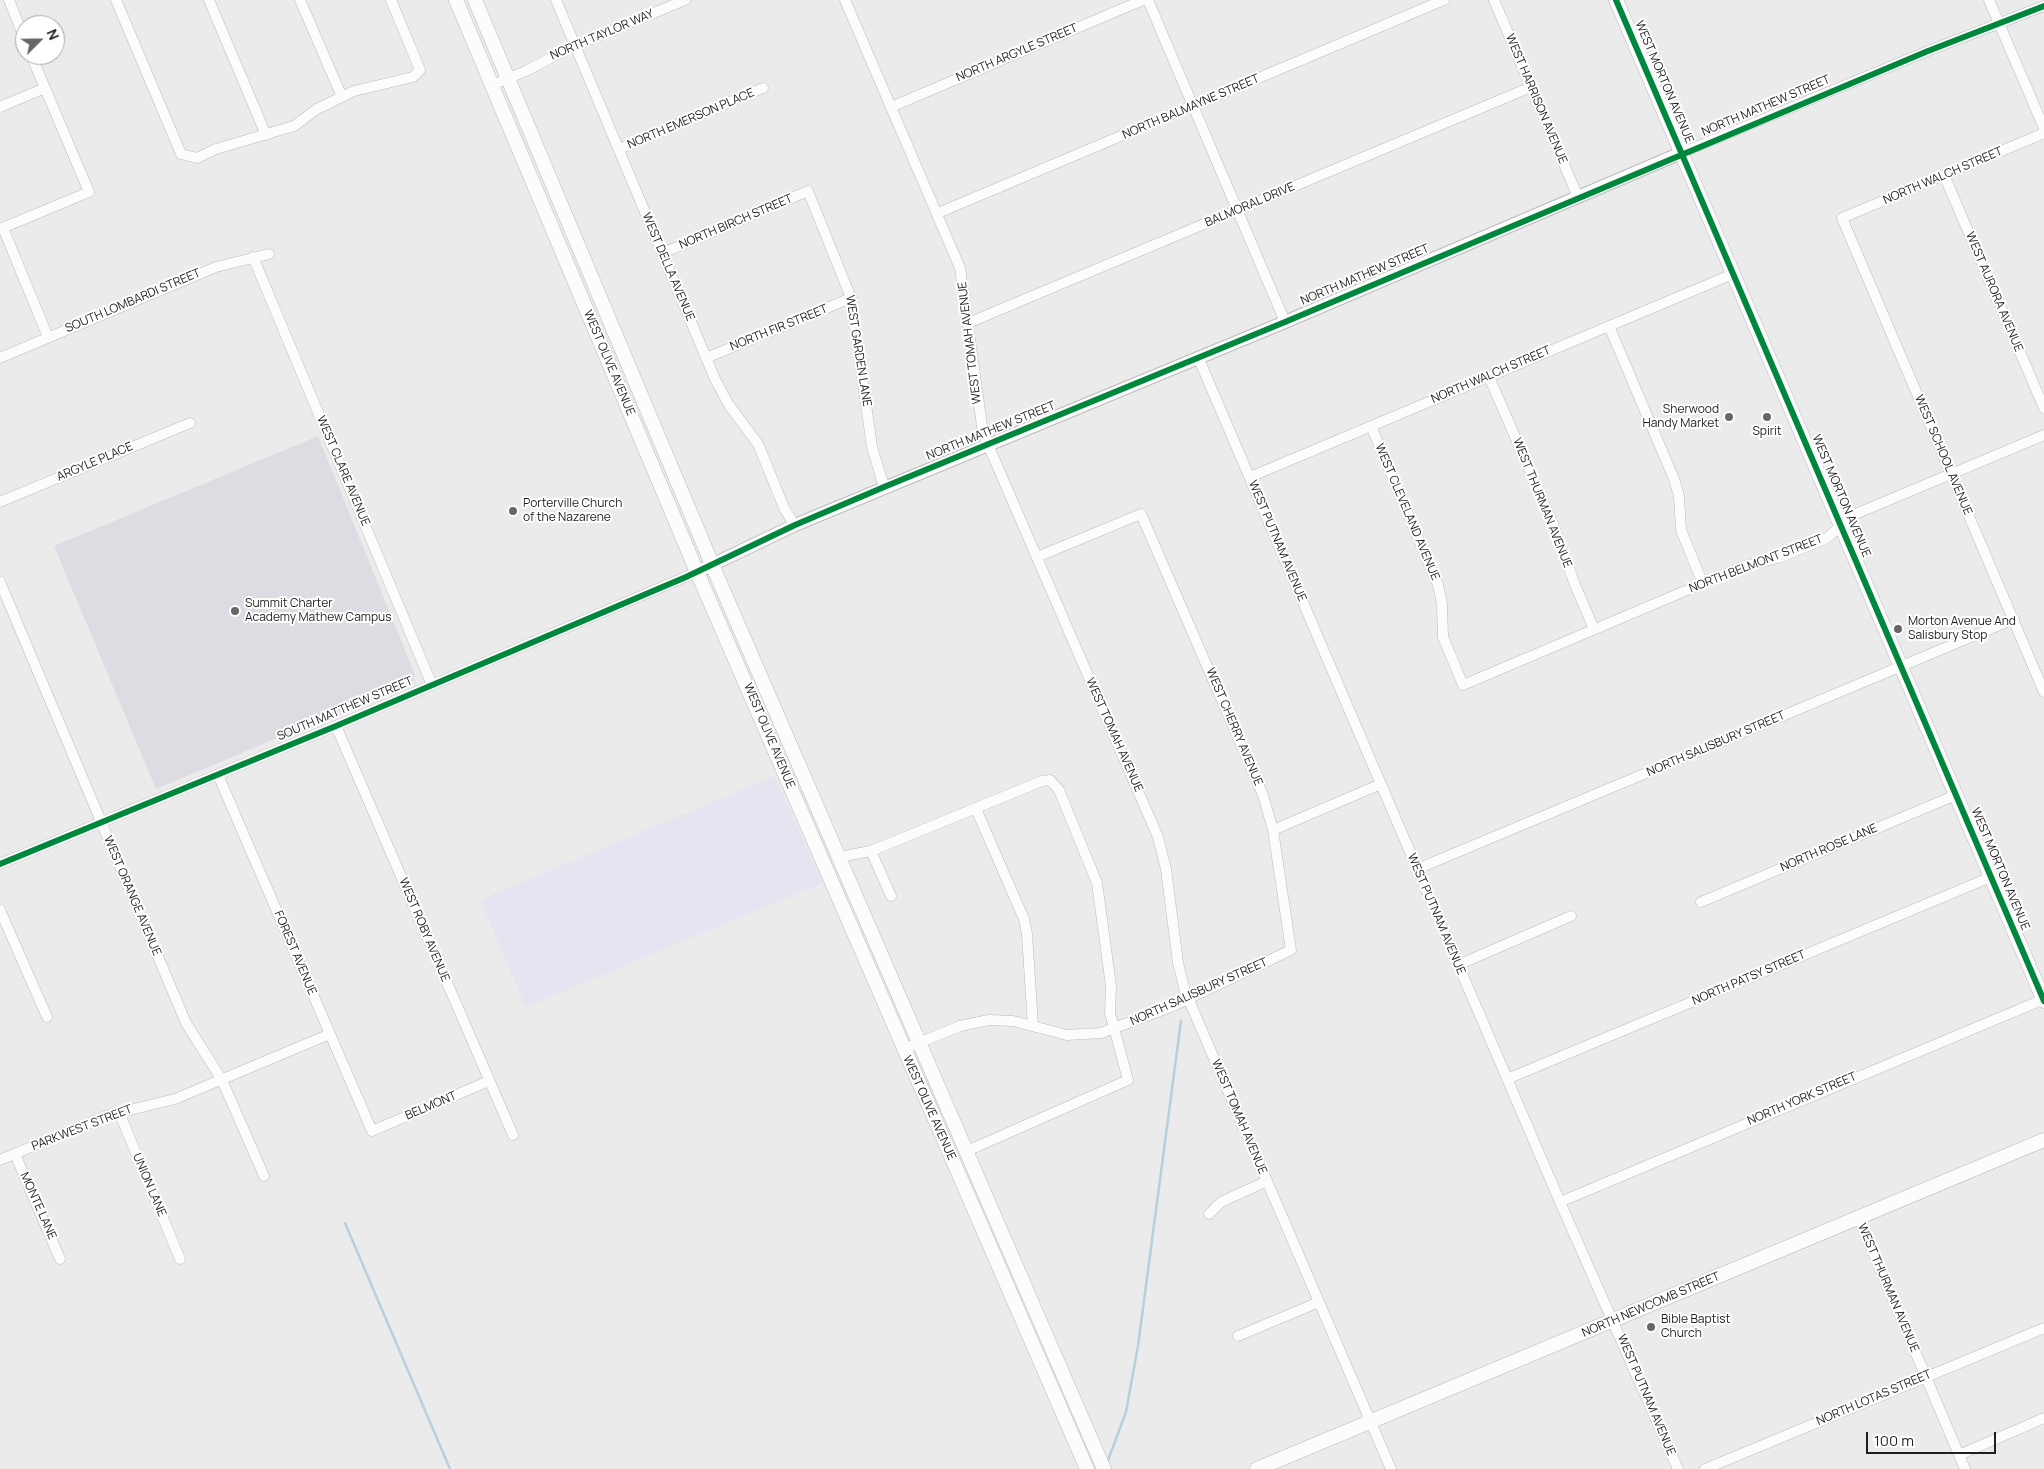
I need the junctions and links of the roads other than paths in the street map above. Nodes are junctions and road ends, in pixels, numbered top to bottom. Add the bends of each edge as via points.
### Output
1 (9, 0) edge
2 (116, 0) edge
3 (209, 0) edge
4 (300, 0) edge
5 (391, 0) edge
6 (456, 0) edge
7 (475, 0) edge
8 (556, 0) edge
9 (685, 0) edge
10 (845, 0) edge
11 (1143, 0) edge
12 (1148, 0) edge
13 (1444, 0) edge
14 (1494, 0) edge
15 (1616, 0) edge
16 (1989, 0) edge
17 (2044, 6) edge
18 (15, 15) edge
19 (1999, 24) junction
20 (576, 46) junction
21 (35, 65) edge
22 (508, 79) junction
23 (492, 85) junction
24 (1531, 87) junction
25 (45, 88) junction
26 (763, 88) dead end
27 (342, 97) junction
28 (1194, 106) junction
29 (0, 107) edge
30 (892, 107) junction
31 (2044, 128) edge
32 (2044, 133) edge
33 (266, 135) junction
34 (619, 149) junction
35 (1682, 153) junction
36 (1944, 175) junction
37 (808, 191) joint
38 (1578, 197) junction
39 (1238, 210) junction
40 (938, 213) junction
41 (1842, 218) joint
42 (1, 228) edge
43 (663, 252) junction
44 (269, 254) dead end
45 (254, 257) junction
46 (1733, 274) junction
47 (851, 298) junction
48 (968, 322) junction
49 (1285, 322) junction
50 (1609, 326) junction
51 (48, 337) junction
52 (1198, 357) junction
53 (0, 358) edge
54 (706, 358) junction
55 (1489, 377) junction
56 (2044, 408) edge
57 (190, 423) dead end
58 (1371, 426) junction
59 (2044, 435) edge
60 (988, 445) junction
61 (1951, 474) junction
62 (1250, 477) junction
63 (884, 487) junction
64 (0, 502) edge
65 (795, 525) junction
66 (1841, 525) junction
67 (1036, 557) junction
68 (712, 564) junction
69 (697, 572) junction
70 (0, 582) edge
71 (1703, 584) junction
72 (2014, 619) junction
73 (1594, 630) junction
74 (1901, 666) junction
75 (432, 685) junction
76 (1463, 685) joint
77 (2044, 692) edge
78 (336, 726) junction
79 (218, 775) junction
80 (1381, 784) junction
81 (1956, 795) junction
82 (976, 809) junction
83 (101, 822) junction
84 (1273, 830) junction
85 (871, 851) junction
86 (840, 857) junction
87 (0, 864) edge
88 (1417, 869) junction
89 (1991, 877) junction
90 (891, 896) dead end
91 (1701, 902) dead end
92 (0, 910) edge
93 (1571, 916) dead end
94 (1291, 950) joint
95 (1458, 965) junction
96 (1188, 998) junction
97 (2044, 1000) edge
98 (47, 1018) dead end
99 (1033, 1026) junction
100 (1113, 1029) junction
101 (330, 1034) junction
102 (920, 1042) junction
103 (904, 1049) junction
104 (1507, 1079) junction
105 (222, 1080) junction
106 (489, 1081) junction
107 (119, 1112) junction
108 (372, 1131) joint
109 (512, 1135) dead end
110 (2044, 1140) edge
111 (967, 1151) junction
112 (15, 1154) junction
113 (0, 1160) edge
114 (264, 1176) dead end
115 (1267, 1181) junction
116 (1560, 1202) junction
117 (1209, 1214) dead end
118 (1858, 1217) junction
119 (60, 1259) dead end
120 (180, 1259) dead end
121 (1319, 1302) junction
122 (1614, 1320) junction
123 (2044, 1328) edge
124 (1238, 1336) dead end
125 (1926, 1376) junction
126 (2044, 1418) edge
127 (1370, 1422) junction
128 (1959, 1455) junction
129 (1087, 1469) edge
130 (1104, 1469) edge
131 (1258, 1469) edge
132 (1391, 1469) edge
133 (1678, 1469) edge
134 (1705, 1469) edge
135 (1965, 1469) edge

1 - 18 street
2 - 33 street via 181,154 196,158
3 - 33 street
4 - 27 street
5 - 27 street via 420,70 404,80
6 - 23 main road, WEST OLIVE AVENUE
7 - 22 main road, WEST OLIVE AVENUE
8 - 20 street, WEST DELLA AVENUE
9 - 20 street, NORTH TAYLOR WAY
10 - 30 street, WEST TOMAH AVENUE
11 - 30 street, NORTH ARGYLE STREET
12 - 28 street
13 - 28 street, NORTH BALMAYNE STREET
14 - 24 street, WEST HARRISON AVENUE
15 - 35 main road, WEST MORTON AVENUE
16 - 19 street
17 - 19 street, NORTH MATHEW STREET
19 - 31 street
19 - 35 street, NORTH MATHEW STREET
20 - 22 street, NORTH TAYLOR WAY
20 - 34 street, WEST DELLA AVENUE
21 - 25 street
22 - 23 street, NORTH TAYLOR WAY
22 - 68 main road, WEST OLIVE AVENUE
23 - 69 main road, WEST OLIVE AVENUE
24 - 38 street, WEST HARRISON AVENUE
24 - 39 street, BALMORAL DRIVE
25 - 29 street
25 - 42 street via 89,192
26 - 34 street, NORTH EMERSON PLACE
27 - 33 street via 294,126
28 - 39 street
28 - 40 street, NORTH BALMAYNE STREET
30 - 40 street, WEST TOMAH AVENUE
32 - 36 street, NORTH WALCH STREET
34 - 43 street, WEST DELLA AVENUE
35 - 38 street, NORTH MATHEW STREET
35 - 46 main road, WEST MORTON AVENUE
36 - 41 street, NORTH WALCH STREET
36 - 56 street, WEST AURORA AVENUE
37 - 43 street, NORTH BIRCH STREET
37 - 47 street, WEST GARDEN LANE
38 - 49 street, NORTH MATHEW STREET
39 - 48 street, BALMORAL DRIVE
39 - 49 street
40 - 48 street, WEST TOMAH AVENUE via 960,268
41 - 61 street, WEST SCHOOL AVENUE
42 - 51 street
43 - 54 street, WEST DELLA AVENUE
44 - 45 street, SOUTH LOMBARDI STREET
45 - 51 street, SOUTH LOMBARDI STREET via 216,267
45 - 75 street, WEST CLARE AVENUE
46 - 50 street, NORTH WALCH STREET
46 - 66 main road, WEST MORTON AVENUE
47 - 54 street, NORTH FIR STREET
47 - 63 street, WEST GARDEN LANE via 872,447
48 - 60 street, WEST TOMAH AVENUE via 979,411
49 - 52 street, NORTH MATHEW STREET
50 - 55 street, NORTH WALCH STREET
50 - 71 street via 1674,480 1679,496 1681,530
51 - 53 street, SOUTH LOMBARDI STREET
52 - 60 street, NORTH MATHEW STREET
52 - 62 street, WEST PUTNAM AVENUE
54 - 65 street, WEST DELLA AVENUE via 729,404 758,444 785,510
55 - 58 street, NORTH WALCH STREET
55 - 73 street, WEST THURMAN AVENUE via 1553,524
57 - 64 street, ARGYLE PLACE
58 - 62 street, NORTH WALCH STREET
58 - 76 street, WEST CLEVELAND AVENUE via 1438,584 1443,637
59 - 61 street, NORTH BELMONT STREET
60 - 63 street, NORTH MATHEW STREET
60 - 67 street, WEST TOMAH AVENUE
61 - 66 street, NORTH BELMONT STREET via 1853,515
61 - 72 street, WEST SCHOOL AVENUE
62 - 80 street, WEST PUTNAM AVENUE
63 - 65 street, NORTH MATHEW STREET
65 - 68 street, NORTH MATHEW STREET
66 - 71 street, NORTH BELMONT STREET via 1827,538 1786,555 1744,566
66 - 74 main road, WEST MORTON AVENUE
67 - 84 street, WEST CHERRY AVENUE via 1141,514 1259,783
67 - 96 street, WEST TOMAH AVENUE via 1158,837 1169,886 1178,963
68 - 69 street, NORTH MATHEW STREET
68 - 86 main road, WEST OLIVE AVENUE
69 - 75 street, SOUTH MATTHEW STREET
69 - 103 main road, WEST OLIVE AVENUE
70 - 83 street, WEST ORANGE AVENUE
71 - 73 street, NORTH BELMONT STREET
72 - 74 street, NORTH SALISBURY STREET
72 - 77 street, WEST SCHOOL AVENUE
73 - 76 street, NORTH BELMONT STREET
74 - 81 main road, WEST MORTON AVENUE
74 - 88 street, NORTH SALISBURY STREET
75 - 78 street, SOUTH MATTHEW STREET
78 - 79 street, SOUTH MATTHEW STREET
78 - 106 street, WEST ROBY AVENUE
79 - 83 street, SOUTH MATTHEW STREET
79 - 101 street, FOREST AVENUE
80 - 84 street
80 - 88 street, WEST PUTNAM AVENUE
81 - 89 main road, WEST MORTON AVENUE
81 - 91 street, NORTH ROSE LANE
82 - 85 street
82 - 99 street via 1024,919
82 - 100 street via 1042,781 1050,780 1059,790 1097,883 1111,986
83 - 87 street, SOUTH MATTHEW STREET
83 - 105 street, WEST ORANGE AVENUE via 186,1024
84 - 94 street, WEST CHERRY AVENUE
85 - 86 street
85 - 90 street
86 - 102 main road, WEST OLIVE AVENUE
88 - 95 street, WEST PUTNAM AVENUE
89 - 97 main road, WEST MORTON AVENUE
89 - 104 street, NORTH PATSY STREET
92 - 98 street
93 - 95 street
94 - 96 street, NORTH SALISBURY STREET
95 - 104 street, WEST PUTNAM AVENUE
96 - 100 street, NORTH SALISBURY STREET
96 - 115 street, WEST TOMAH AVENUE
97 - 116 street, NORTH YORK STREET
99 - 100 street, NORTH SALISBURY STREET via 1076,1035
99 - 102 street, NORTH SALISBURY STREET via 978,1021
100 - 111 street via 1128,1080
101 - 105 street, PARKWEST STREET
101 - 108 street, FOREST AVENUE
102 - 103 street, NORTH SALISBURY STREET
102 - 111 main road, WEST OLIVE AVENUE
103 - 129 main road, WEST OLIVE AVENUE
104 - 116 street, WEST PUTNAM AVENUE
105 - 107 street, PARKWEST STREET via 175,1099
105 - 114 street, WEST ORANGE AVENUE
106 - 108 street, BELMONT
106 - 109 street, WEST ROBY AVENUE
107 - 112 street, PARKWEST STREET
107 - 120 street, UNION LANE
110 - 118 main road, NORTH NEWCOMB STREET
111 - 130 main road, WEST OLIVE AVENUE
112 - 113 street, PARKWEST STREET
112 - 119 street, MONTE LANE
115 - 117 street via 1221,1202
115 - 121 street, WEST TOMAH AVENUE
116 - 122 street, WEST PUTNAM AVENUE
118 - 122 main road, NORTH NEWCOMB STREET
118 - 125 street, WEST THURMAN AVENUE
121 - 124 street
121 - 127 street, WEST TOMAH AVENUE
122 - 127 main road, NORTH NEWCOMB STREET
122 - 133 street, WEST PUTNAM AVENUE
123 - 125 street, NORTH LOTAS STREET
125 - 128 street, WEST THURMAN AVENUE
125 - 134 street, NORTH LOTAS STREET
126 - 128 street
127 - 131 main road, NORTH NEWCOMB STREET
127 - 132 street, WEST TOMAH AVENUE
128 - 135 street, WEST THURMAN AVENUE

